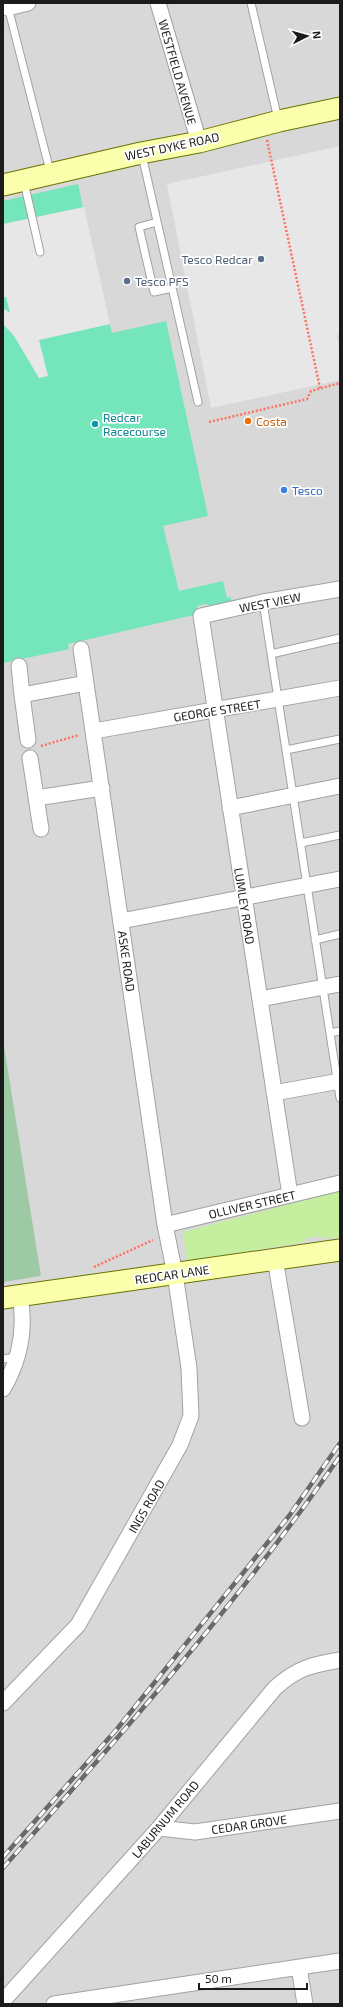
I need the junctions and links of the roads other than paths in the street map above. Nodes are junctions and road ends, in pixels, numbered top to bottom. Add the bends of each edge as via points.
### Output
1 (158, 3) edge
2 (252, 3) edge
3 (14, 5) edge
4 (340, 108) edge
5 (271, 123) junction
6 (199, 142) junction
7 (141, 153) junction
8 (50, 174) junction
9 (24, 180) junction
10 (3, 185) edge
11 (157, 222) junction
12 (40, 252) dead end
13 (172, 288) junction
14 (198, 402) dead end
15 (340, 589) edge
16 (263, 602) junction
17 (201, 616) joint
18 (340, 638) edge
19 (81, 649) dead end
20 (271, 654) junction
21 (19, 666) dead end
22 (86, 683) junction
23 (340, 688) edge
24 (22, 694) junction
25 (278, 700) junction
26 (215, 711) junction
27 (94, 731) junction
28 (340, 739) edge
29 (286, 750) junction
30 (340, 786) edge
31 (102, 788) junction
32 (293, 796) junction
33 (36, 798) junction
34 (230, 808) junction
35 (41, 829) dead end
36 (340, 835) edge
37 (301, 843) junction
38 (340, 879) edge
39 (307, 885) junction
40 (244, 897) junction
41 (121, 921) junction
42 (340, 934) edge
43 (315, 940) junction
44 (340, 984) edge
45 (323, 988) junction
46 (260, 999) junction
47 (340, 1031) edge
48 (330, 1033) junction
49 (339, 1082) edge
50 (274, 1093) junction
51 (340, 1098) edge
52 (340, 1183) edge
53 (290, 1195) junction
54 (166, 1230) junction
55 (340, 1250) edge
56 (275, 1259) junction
57 (175, 1274) junction
58 (12, 1297) edge
59 (10, 1358) edge
60 (3, 1389) edge
61 (302, 1418) dead end
62 (340, 1660) edge
63 (3, 1703) edge
64 (340, 1811) edge
65 (159, 1828) junction
66 (340, 1961) edge
67 (299, 1967) junction
68 (3, 2001) edge
69 (54, 2004) edge
70 (305, 2004) edge

1 - 6 street, WESTFIELD AVENUE
2 - 5 lane
3 - 8 lane
4 - 5 street, WEST DYKE ROAD
5 - 6 street, WEST DYKE ROAD
6 - 7 street, WEST DYKE ROAD
7 - 8 street, WEST DYKE ROAD
7 - 11 lane
8 - 9 street, WEST DYKE ROAD
9 - 10 street, WEST DYKE ROAD
9 - 12 lane
11 - 13 lane
11 - 13 lane via 139,227 154,292
13 - 14 lane
15 - 16 street, WEST VIEW
16 - 17 street, WEST VIEW
16 - 20 lane
17 - 26 street, LUMLEY ROAD
18 - 20 lane
19 - 22 street, ASKE ROAD
20 - 25 lane
21 - 24 street
22 - 24 street
22 - 27 street, ASKE ROAD
23 - 25 street, GEORGE STREET
24 - 33 street via 32,748
25 - 26 street, GEORGE STREET
25 - 29 lane
26 - 27 street, GEORGE STREET
26 - 34 street, LUMLEY ROAD
27 - 31 street, ASKE ROAD
28 - 29 lane
29 - 32 lane
30 - 32 street
31 - 33 street
31 - 41 street, ASKE ROAD
32 - 34 street
32 - 37 lane
33 - 35 street
34 - 40 street, LUMLEY ROAD
36 - 37 lane
37 - 39 lane
38 - 39 street
39 - 40 street
39 - 43 lane
40 - 41 street
40 - 46 street, LUMLEY ROAD
41 - 54 street, ASKE ROAD
42 - 43 lane
43 - 45 lane
44 - 45 street
45 - 46 street
45 - 48 lane
46 - 50 street, LUMLEY ROAD
47 - 48 lane
48 - 49 lane
49 - 50 street
49 - 51 lane
50 - 53 street, LUMLEY ROAD
52 - 53 street, OLLIVER STREET
53 - 54 street, OLLIVER STREET
54 - 57 street, ASKE ROAD
55 - 56 street, REDCAR LANE
56 - 57 street, REDCAR LANE
56 - 61 street
57 - 58 street, REDCAR LANE
57 - 63 street, INGS ROAD via 189,1368 191,1416 180,1445 78,1625
58 - 59 street via 23,1328
59 - 60 street via 13,1372
62 - 65 street, LABURNUM ROAD via 308,1666 291,1674 275,1688
64 - 65 street, CEDAR GROVE via 195,1832
65 - 68 street, LABURNUM ROAD
66 - 67 street
67 - 69 street
67 - 70 street

